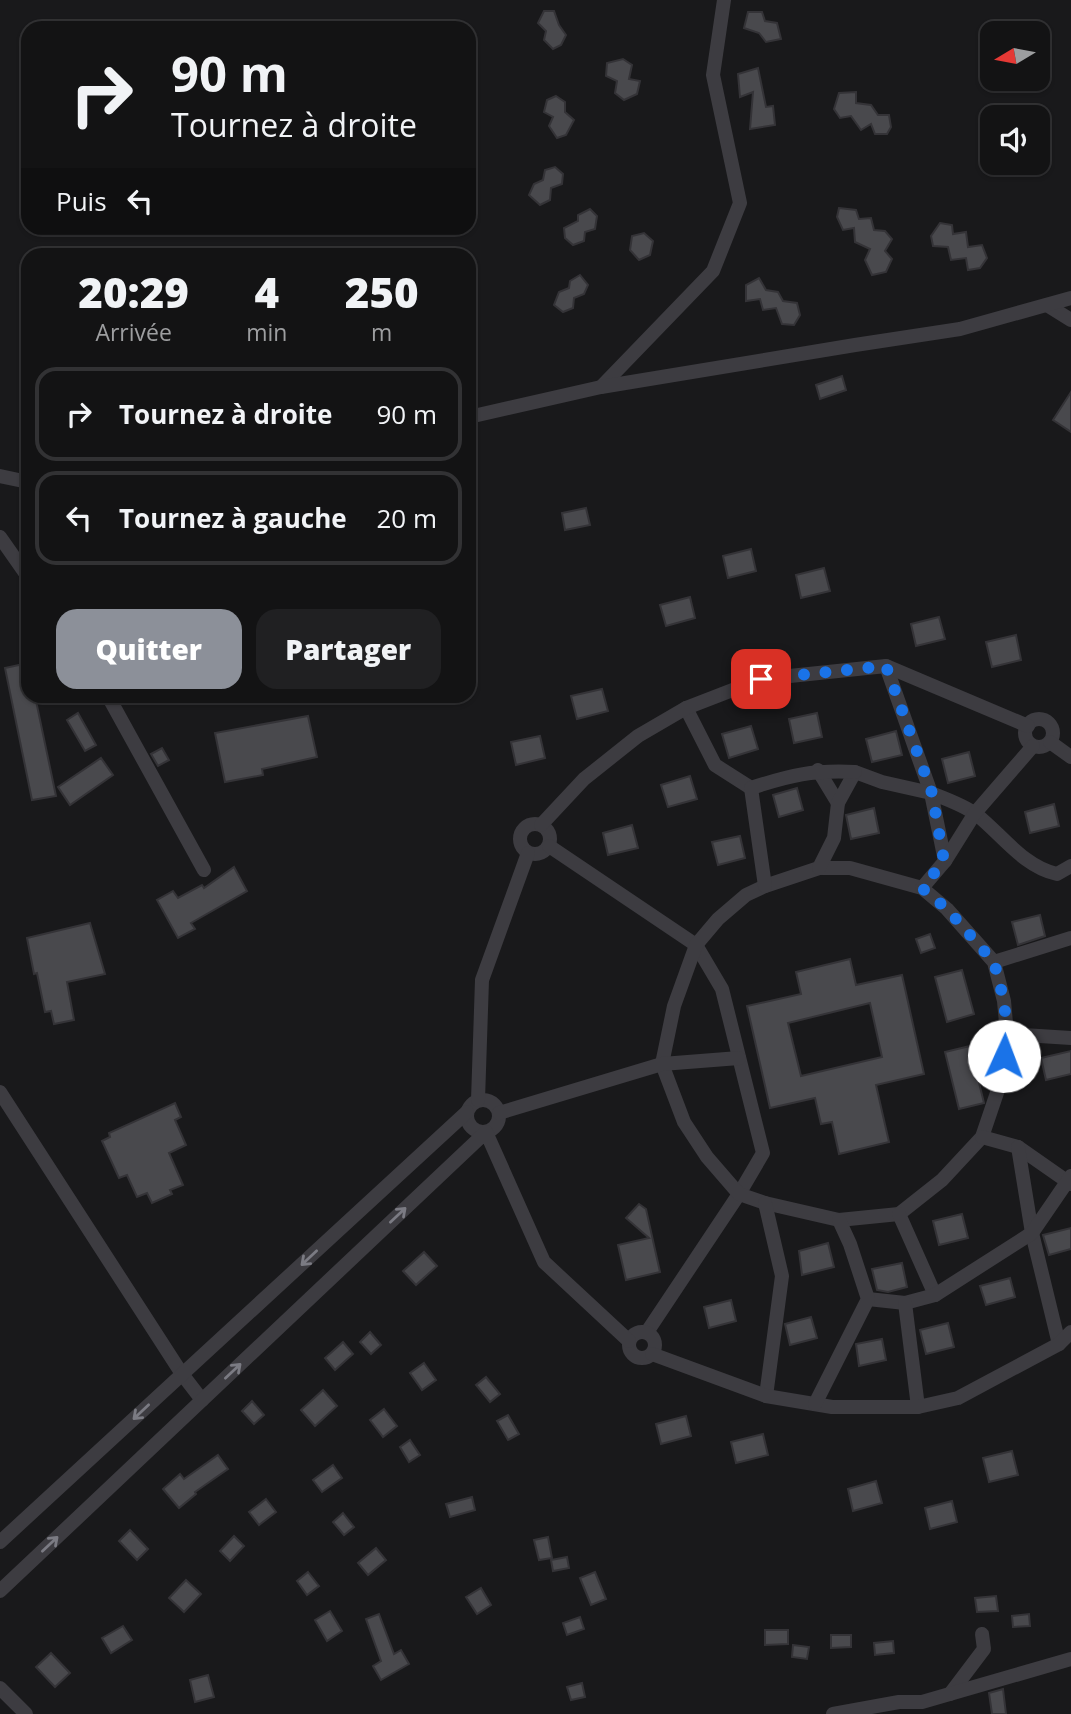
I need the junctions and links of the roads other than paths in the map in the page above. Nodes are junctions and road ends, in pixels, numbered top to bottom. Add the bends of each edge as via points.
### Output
1 (724, 0) edge
2 (1071, 298) edge
3 (1047, 305) junction
4 (1071, 320) edge
5 (601, 387) junction
6 (476, 415) edge
7 (0, 476) edge
8 (21, 480) edge
9 (0, 537) edge
10 (21, 568) edge
11 (886, 666) junction
12 (112, 703) edge
13 (686, 708) junction
14 (1028, 726) junction
15 (1050, 742) junction
16 (1033, 746) junction
17 (1071, 757) edge
18 (818, 770) junction
19 (855, 772) junction
20 (751, 788) junction
21 (932, 793) junction
22 (838, 803) junction
23 (975, 813) junction
24 (541, 825) junction
25 (549, 846) junction
26 (528, 853) junction
27 (944, 861) junction
28 (1071, 866) edge
29 (819, 868) junction
30 (204, 870) dead end
31 (765, 886) junction
32 (922, 888) junction
33 (1071, 938) edge
34 (696, 945) junction
35 (994, 962) junction
36 (1007, 1034) junction
37 (1071, 1038) edge
38 (739, 1058) junction
39 (662, 1064) junction
40 (0, 1092) edge
41 (478, 1100) junction
42 (467, 1112) junction
43 (499, 1113) junction
44 (486, 1132) junction
45 (982, 1136) junction
46 (1018, 1147) junction
47 (1070, 1181) edge
48 (739, 1194) junction
49 (765, 1203) junction
50 (899, 1214) junction
51 (839, 1220) junction
52 (1032, 1233) junction
53 (935, 1295) junction
54 (868, 1298) junction
55 (905, 1304) junction
56 (647, 1332) junction
57 (1071, 1332) edge
58 (629, 1341) junction
59 (1059, 1344) junction
60 (652, 1354) junction
61 (183, 1374) junction
62 (766, 1396) junction
63 (202, 1400) junction
64 (815, 1404) junction
65 (918, 1407) junction
66 (0, 1542) edge
67 (0, 1591) edge
68 (982, 1634) dead end
69 (1071, 1659) edge
70 (0, 1688) edge
71 (950, 1694) junction
72 (21, 1711) edge
73 (833, 1714) edge

1 - 5 street via 713,75 740,203 713,271
2 - 3 street
3 - 4 street
3 - 5 street via 960,330
5 - 6 street
7 - 8 street
9 - 10 street
11 - 13 street via 761,679
11 - 14 street
11 - 21 street
12 - 30 street
13 - 20 street via 715,765
13 - 24 street via 638,736 584,779
14 - 15 street via 1039,719 1047,722 1053,729
14 - 16 street via 1026,734
15 - 16 street
15 - 17 street
16 - 23 street
18 - 19 street
18 - 20 street
18 - 22 street
19 - 21 street
19 - 22 street
20 - 31 street
21 - 23 street
21 - 27 street
22 - 29 street via 834,838
23 - 27 street
23 - 28 street via 1021,856 1047,872 1057,874
24 - 25 street via 548,832
24 - 26 street via 523,831 520,841
25 - 26 street via 538,854
25 - 34 street
26 - 41 street via 482,980
27 - 32 street
29 - 31 street
29 - 32 street via 850,868
31 - 34 street via 746,895
32 - 35 street
33 - 35 street
34 - 38 street via 722,989
34 - 39 street via 674,1006
35 - 36 street
36 - 37 street
36 - 45 street via 1002,1078
38 - 39 street
38 - 48 street via 763,1153
39 - 43 street
39 - 48 street via 684,1122
40 - 61 street
41 - 42 street
41 - 43 street via 489,1100
42 - 44 street via 471,1127
42 -> 61 street
43 - 44 street via 498,1123
44 - 58 street via 544,1262
63 -> 44 street
45 - 46 street
45 - 50 street via 942,1180
46 - 47 street
46 - 52 street
47 - 52 street
48 - 49 street
48 - 56 street
49 - 51 street
49 - 62 street via 782,1276
50 - 51 street
50 - 53 street
51 - 54 street
52 - 53 street
52 - 59 street
53 - 55 street
54 - 55 street
54 - 64 street
55 - 65 street
56 - 58 street via 638,1332
56 - 60 street via 655,1341
57 - 59 street
58 - 60 street via 636,1357
59 - 65 street via 958,1398
60 - 62 street
61 - 63 street
61 -> 66 street
62 - 64 street
67 -> 63 street
64 - 65 street
68 - 71 street via 984,1649
69 - 71 street
70 - 72 street
71 - 73 street

